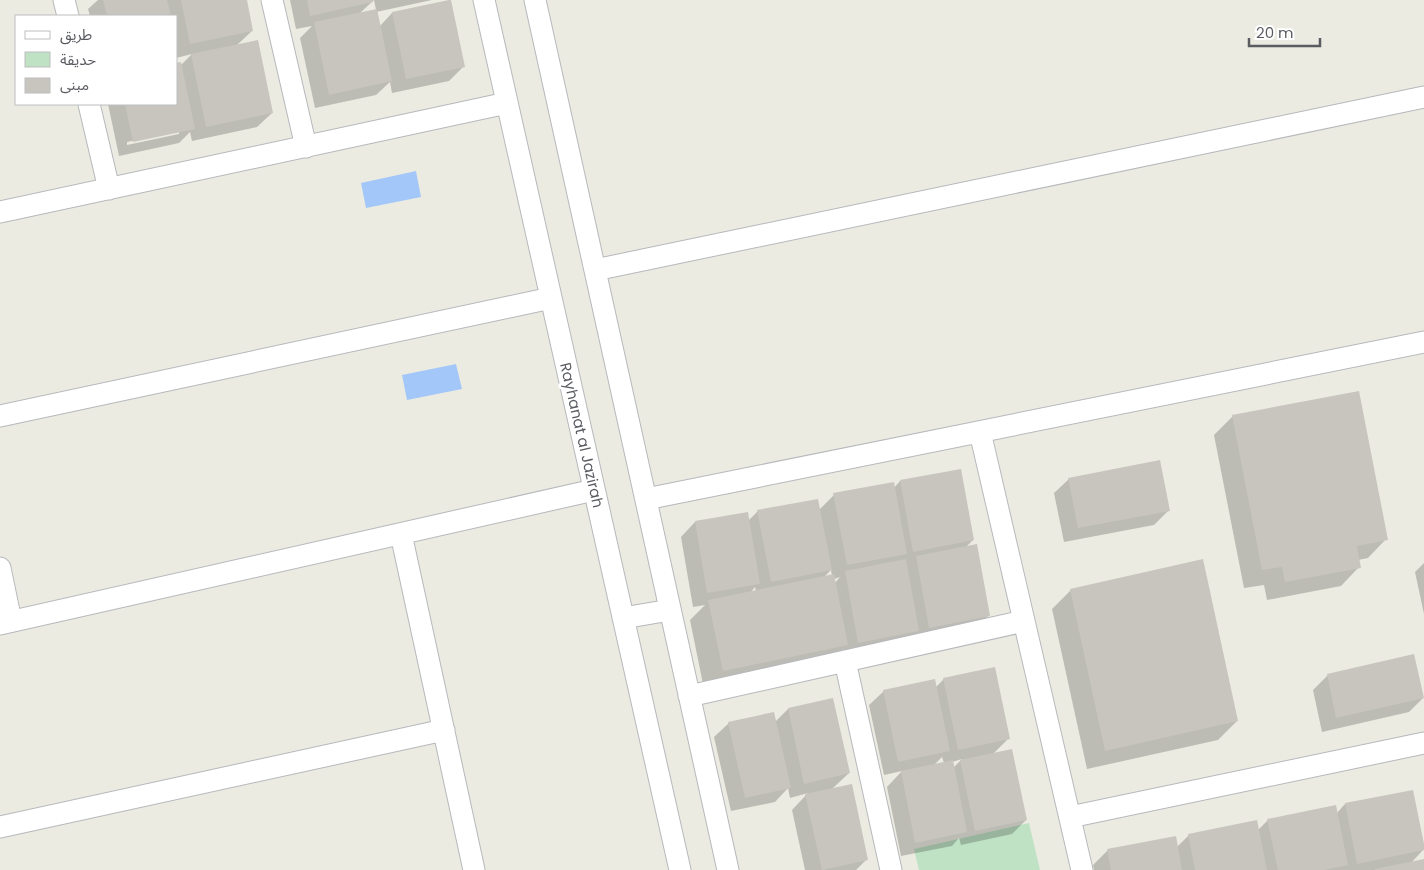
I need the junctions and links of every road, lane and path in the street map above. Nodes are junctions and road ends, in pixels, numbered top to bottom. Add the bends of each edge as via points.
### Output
1 (64, 0) edge
2 (272, 0) edge
3 (484, 0) edge
4 (535, 0) edge
5 (68, 15) edge
6 (1424, 97) edge
7 (507, 103) junction
8 (89, 105) edge
9 (306, 146) junction
10 (109, 189) junction
11 (0, 212) edge
12 (595, 270) junction
13 (551, 298) junction
14 (1424, 342) edge
15 (0, 416) edge
16 (980, 432) junction
17 (594, 490) junction
18 (646, 499) junction
19 (401, 534) junction
20 (0, 568) edge
21 (670, 610) junction
22 (623, 618) junction
23 (1024, 621) junction
24 (5, 623) edge
25 (845, 661) junction
26 (689, 696) junction
27 (444, 730) junction
28 (1424, 743) edge
29 (1070, 817) junction
30 (0, 827) edge
31 (474, 870) edge
32 (680, 870) edge
33 (728, 870) edge
34 (891, 870) edge
35 (1082, 870) edge

1 - 5 street
2 - 9 street
3 - 7 street, Rayhanat al Jazirah
4 - 12 street
6 - 12 street
7 - 9 street
7 - 13 street, Rayhanat al Jazirah
8 - 10 street
9 - 10 street
10 - 11 street
12 - 18 street
13 - 15 street
13 - 17 street, Rayhanat al Jazirah
14 - 16 street
16 - 18 street
16 - 23 street
17 - 19 street
17 - 22 street, Rayhanat al Jazirah
18 - 21 street
19 - 24 street
19 - 27 street
20 - 24 street
21 - 22 street
21 - 26 street
22 - 32 street, Rayhanat al Jazirah
23 - 25 street
23 - 29 street
25 - 26 street
25 - 34 street
26 - 33 street
27 - 30 street
27 - 31 street
28 - 29 street
29 - 35 street

